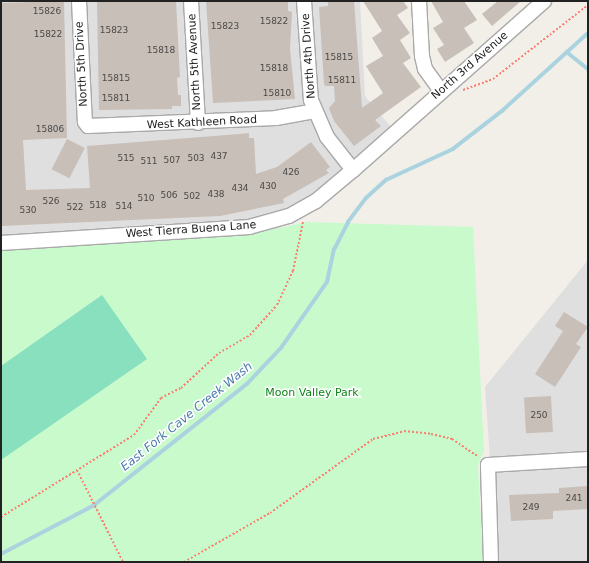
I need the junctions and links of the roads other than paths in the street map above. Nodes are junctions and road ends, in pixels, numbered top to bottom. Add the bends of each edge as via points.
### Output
1 (79, 1) edge
2 (191, 1) edge
3 (304, 1) edge
4 (419, 1) edge
5 (544, 1) edge
6 (441, 91) junction
7 (314, 111) junction
8 (198, 123) junction
9 (88, 126) joint
10 (397, 131) joint
11 (353, 170) junction
12 (1, 243) edge
13 (588, 459) edge
14 (491, 562) edge

1 - 9 street, North 5th Drive via 85,122
2 - 8 street, North 5th Avenue
3 - 7 street, North 4th Drive via 309,90
4 - 6 street via 425,69
5 - 6 street, North 3rd Avenue
6 - 10 street, North 3rd Avenue
7 - 8 street, West Kathleen Road via 292,117
7 - 11 street, North 4th Drive via 327,137
8 - 9 street, West Kathleen Road
10 - 11 street, West Tierra Buena Lane
11 - 12 street, West Tierra Buena Lane via 302,209 262,225
13 - 14 street via 483,461

